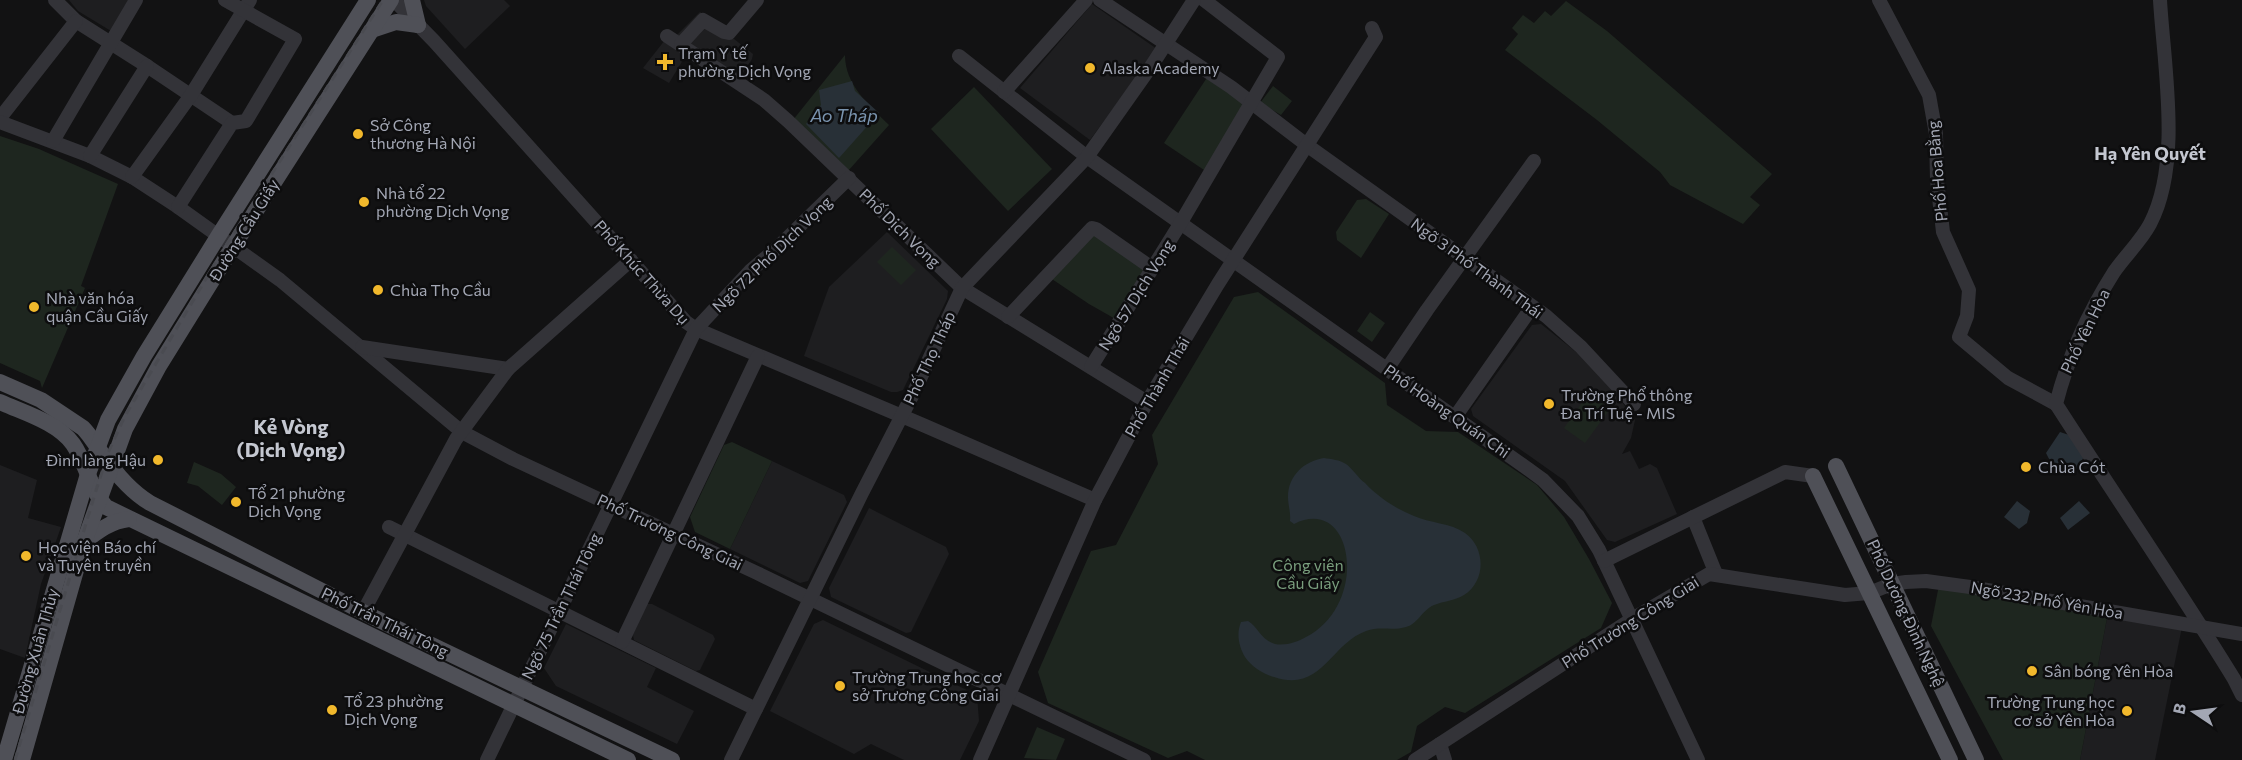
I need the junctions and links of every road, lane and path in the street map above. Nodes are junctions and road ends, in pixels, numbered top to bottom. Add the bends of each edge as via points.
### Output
1 (55, 0) edge
2 (136, 0) edge
3 (225, 0) edge
4 (392, 0) edge
5 (412, 0) edge
6 (757, 0) edge
7 (1086, 0) edge
8 (1100, 0) edge
9 (1194, 0) edge
10 (1204, 0) edge
11 (1879, 0) edge
12 (2160, 0) edge
13 (363, 4) edge
14 (247, 5) edge
15 (76, 21) junction
16 (418, 25) junction
17 (372, 30) junction
18 (1374, 32) dead end
19 (667, 36) dead end
20 (112, 43) junction
21 (681, 44) junction
22 (1166, 44) junction
23 (959, 56) dead end
24 (147, 66) junction
25 (1004, 92) junction
26 (191, 96) junction
27 (1251, 104) junction
28 (0, 120) edge
29 (232, 123) junction
30 (53, 141) junction
31 (1308, 146) junction
32 (90, 156) junction
33 (1087, 157) junction
34 (1534, 160) dead end
35 (132, 177) junction
36 (849, 178) junction
37 (178, 207) junction
38 (1180, 224) junction
39 (219, 235) junction
40 (234, 245) junction
41 (1464, 259) junction
42 (631, 260) junction
43 (1234, 261) junction
44 (1152, 268) junction
45 (962, 288) junction
46 (1532, 307) junction
47 (1008, 317) junction
48 (696, 330) junction
49 (360, 347) junction
50 (144, 356) junction
51 (758, 356) junction
52 (159, 366) junction
53 (1091, 367) junction
54 (508, 369) junction
55 (1387, 369) junction
56 (0, 382) edge
57 (0, 402) edge
58 (1147, 402) junction
59 (1634, 404) dead end
60 (2056, 404) junction
61 (901, 416) junction
62 (1455, 417) junction
63 (462, 432) junction
64 (97, 447) junction
65 (110, 466) junction
66 (1836, 466) dead end
67 (88, 474) junction
68 (1813, 476) joint
69 (98, 499) junction
70 (1095, 500) junction
71 (610, 504) junction
72 (1693, 517) junction
73 (1861, 517) junction
74 (129, 519) junction
75 (389, 527) dead end
76 (1838, 530) junction
77 (672, 533) junction
78 (405, 535) junction
79 (84, 542) junction
80 (1604, 561) junction
81 (1716, 574) junction
82 (1892, 584) junction
83 (1869, 593) junction
84 (810, 599) junction
85 (558, 611) junction
86 (363, 612) junction
87 (1632, 619) junction
88 (2201, 627) junction
89 (355, 628) junction
90 (2242, 634) edge
91 (622, 642) junction
92 (521, 688) junction
93 (1007, 694) junction
94 (2242, 695) edge
95 (21, 699) junction
96 (38, 704) junction
97 (514, 705) junction
98 (756, 709) junction
99 (1440, 744) junction
100 (4, 760) edge
101 (22, 760) edge
102 (487, 760) edge
103 (628, 760) edge
104 (672, 760) edge
105 (731, 760) edge
106 (980, 760) edge
107 (1144, 760) edge
108 (1415, 760) edge
109 (1445, 760) edge
110 (1698, 760) edge
111 (1950, 760) edge
112 (1976, 760) edge

1 - 15 street
2 - 20 street
3 - 14 street
4 - 16 street, Phố Khúc Thừa Dụ
4 - 17 main road, Đường Cầu Giấy
5 - 16 main road
6 - 21 street via 729,33 703,20
7 - 25 street
8 - 22 street, Ngõ 3 Phố Thành Thái
9 - 22 street, Phố Thọ Tháp
10 - 27 street, Ngõ 57 Dịch Vọng via 1278,57
11 - 60 street, Phố Hoa Bằng via 1929,95 1936,134 1940,218 1969,290 1967,316 1959,337 2007,378
12 - 60 street, Phố Yên Hòa via 2169,150 2161,196 2149,225 2114,272 2081,333 2063,375
13 - 39 main road, Đường Cầu Giấy
14 - 26 street
14 - 29 street via 295,39 246,121
15 - 20 street
15 - 28 street
16 - 17 main road via 396,22
16 - 42 street, Phố Khúc Thừa Dụ
17 - 40 main road, Đường Cầu Giấy
18 - 31 street, Phố Thành Thái
19 - 21 street, Phố Dịch Vọng
20 - 24 street
20 - 30 street
21 - 36 street, Phố Dịch Vọng via 764,100
22 - 27 street, Ngõ 3 Phố Thành Thái
22 - 33 street, Phố Thọ Tháp
23 - 25 street, Phố Hoàng Quán Chi
24 - 26 street
24 - 32 street
25 - 33 street, Phố Hoàng Quán Chi
26 - 29 street
26 - 35 street
27 - 31 street, Ngõ 3 Phố Thành Thái
27 - 38 street, Ngõ 57 Dịch Vọng
28 - 30 street, Phố Trương Công Giai
29 - 37 street
30 - 32 street, Phố Trương Công Giai
31 - 41 street, Ngõ 3 Phố Thành Thái
31 - 43 street, Phố Thành Thái
32 - 35 street, Phố Trương Công Giai
33 - 38 street, Phố Hoàng Quán Chi
33 - 45 street, Phố Thọ Tháp
34 - 41 street
35 - 37 street, Phố Trương Công Giai
36 - 45 street, Phố Dịch Vọng
36 - 48 street, Ngõ 72 Phố Dịch Vọng via 751,270
37 - 39 street, Phố Trương Công Giai
38 - 43 street, Phố Hoàng Quán Chi
38 - 44 street, Ngõ 57 Dịch Vọng
39 - 40 street, Phố Trương Công Giai
39 - 50 main road, Đường Cầu Giấy
40 - 49 street, Phố Trương Công Giai
40 - 52 main road, Đường Cầu Giấy
41 - 46 street, Ngõ 3 Phố Thành Thái
41 - 55 street
42 - 48 street, Phố Khúc Thừa Dụ
42 - 54 street
43 - 55 street, Phố Hoàng Quán Chi
43 - 58 street, Phố Thành Thái
44 - 47 street via 1092,228
44 - 53 street, Ngõ 57 Dịch Vọng
45 - 47 street, Phố Dịch Vọng
45 - 61 street, Phố Thọ Tháp
46 - 59 street, Ngõ 3 Phố Thành Thái via 1581,347
46 - 62 street
47 - 53 street, Phố Dịch Vọng
48 - 51 street, Phố Khúc Thừa Dụ
48 - 71 street, Ngõ 75 Trần Thái Tông
49 - 54 street
49 - 63 street, Phố Trương Công Giai
50 - 52 main road
50 - 64 main road, Đường Cầu Giấy
51 - 61 street, Phố Khúc Thừa Dụ
51 - 77 street
52 - 65 main road, Đường Cầu Giấy
53 - 58 street, Phố Dịch Vọng
54 - 63 street
55 - 62 street, Phố Hoàng Quán Chi
56 - 64 main road, Phố Trần Thái Tông via 60,412 88,433
57 - 67 main road via 59,431 74,445
58 - 70 street, Phố Thành Thái
60 - 88 street
61 - 70 street, Phố Khúc Thừa Dụ
61 - 84 street, Phố Thọ Tháp
62 - 80 street, Phố Hoàng Quán Chi via 1556,492 1578,516
63 - 71 street, Phố Trương Công Giai
63 - 78 street
64 - 65 main road, Phố Trần Thái Tông
64 - 67 main road, Đường Xuân Thủy
65 - 69 main road, Đường Cầu Giấy
65 - 86 main road, Phố Trần Thái Tông via 129,488 150,503
66 - 73 main road, Phố Dương Đình Nghệ
67 - 69 main road
67 - 95 main road, Đường Xuân Thủy
68 - 72 street via 1785,472
68 - 76 main road, Phố Dương Đình Nghệ
69 - 74 main road, Phố Trần Thái Tông
69 - 79 main road, Đường Xuân Thủy
70 - 93 street, Phố Thành Thái
71 - 77 street, Phố Trương Công Giai
71 - 85 street, Ngõ 75 Trần Thái Tông
72 - 80 street
72 - 81 street
73 - 76 main road
73 - 82 main road, Phố Dương Đình Nghệ
74 - 79 main road via 105,526
74 - 89 main road, Phố Trần Thái Tông
75 - 78 street
76 - 83 main road, Phố Dương Đình Nghệ
77 - 84 street, Phố Trương Công Giai
77 - 91 street
78 - 85 street
78 - 86 street
79 - 96 main road, Đường Xuân Thủy
80 - 87 street, Phố Hoàng Quán Chi
81 - 83 street, Phố Trương Công Giai via 1845,596
81 - 87 street, Phố Trương Công Giai via 1702,577
82 - 83 street, Phố Trương Công Giai
82 - 88 street, Ngõ 232 Phố Yên Hòa via 1926,581 1970,587
82 - 112 main road, Phố Dương Đình Nghệ
83 - 111 main road, Phố Dương Đình Nghệ
84 - 93 street, Phố Trương Công Giai
84 - 98 street, Phố Thọ Tháp
85 - 91 street
85 - 92 street, Ngõ 75 Trần Thái Tông
86 - 89 main road
86 - 92 main road, Phố Trần Thái Tông
87 - 99 street, Phố Trương Công Giai
87 - 110 street, Phố Hoàng Quán Chi
88 - 90 street, Ngõ 232 Phố Yên Hòa
88 - 94 street
89 - 97 main road, Phố Trần Thái Tông
91 - 98 street
92 - 97 street, Ngõ 75 Trần Thái Tông
92 - 104 main road, Phố Trần Thái Tông
93 - 106 street, Phố Thành Thái
93 - 107 street, Phố Trương Công Giai
95 - 96 main road
95 - 100 main road, Đường Xuân Thủy
96 - 101 main road, Đường Xuân Thủy
97 - 102 street, Ngõ 75 Trần Thái Tông
97 - 103 main road, Phố Trần Thái Tông
98 - 105 street, Phố Thọ Tháp
99 - 108 street, Phố Trương Công Giai
99 - 109 street

